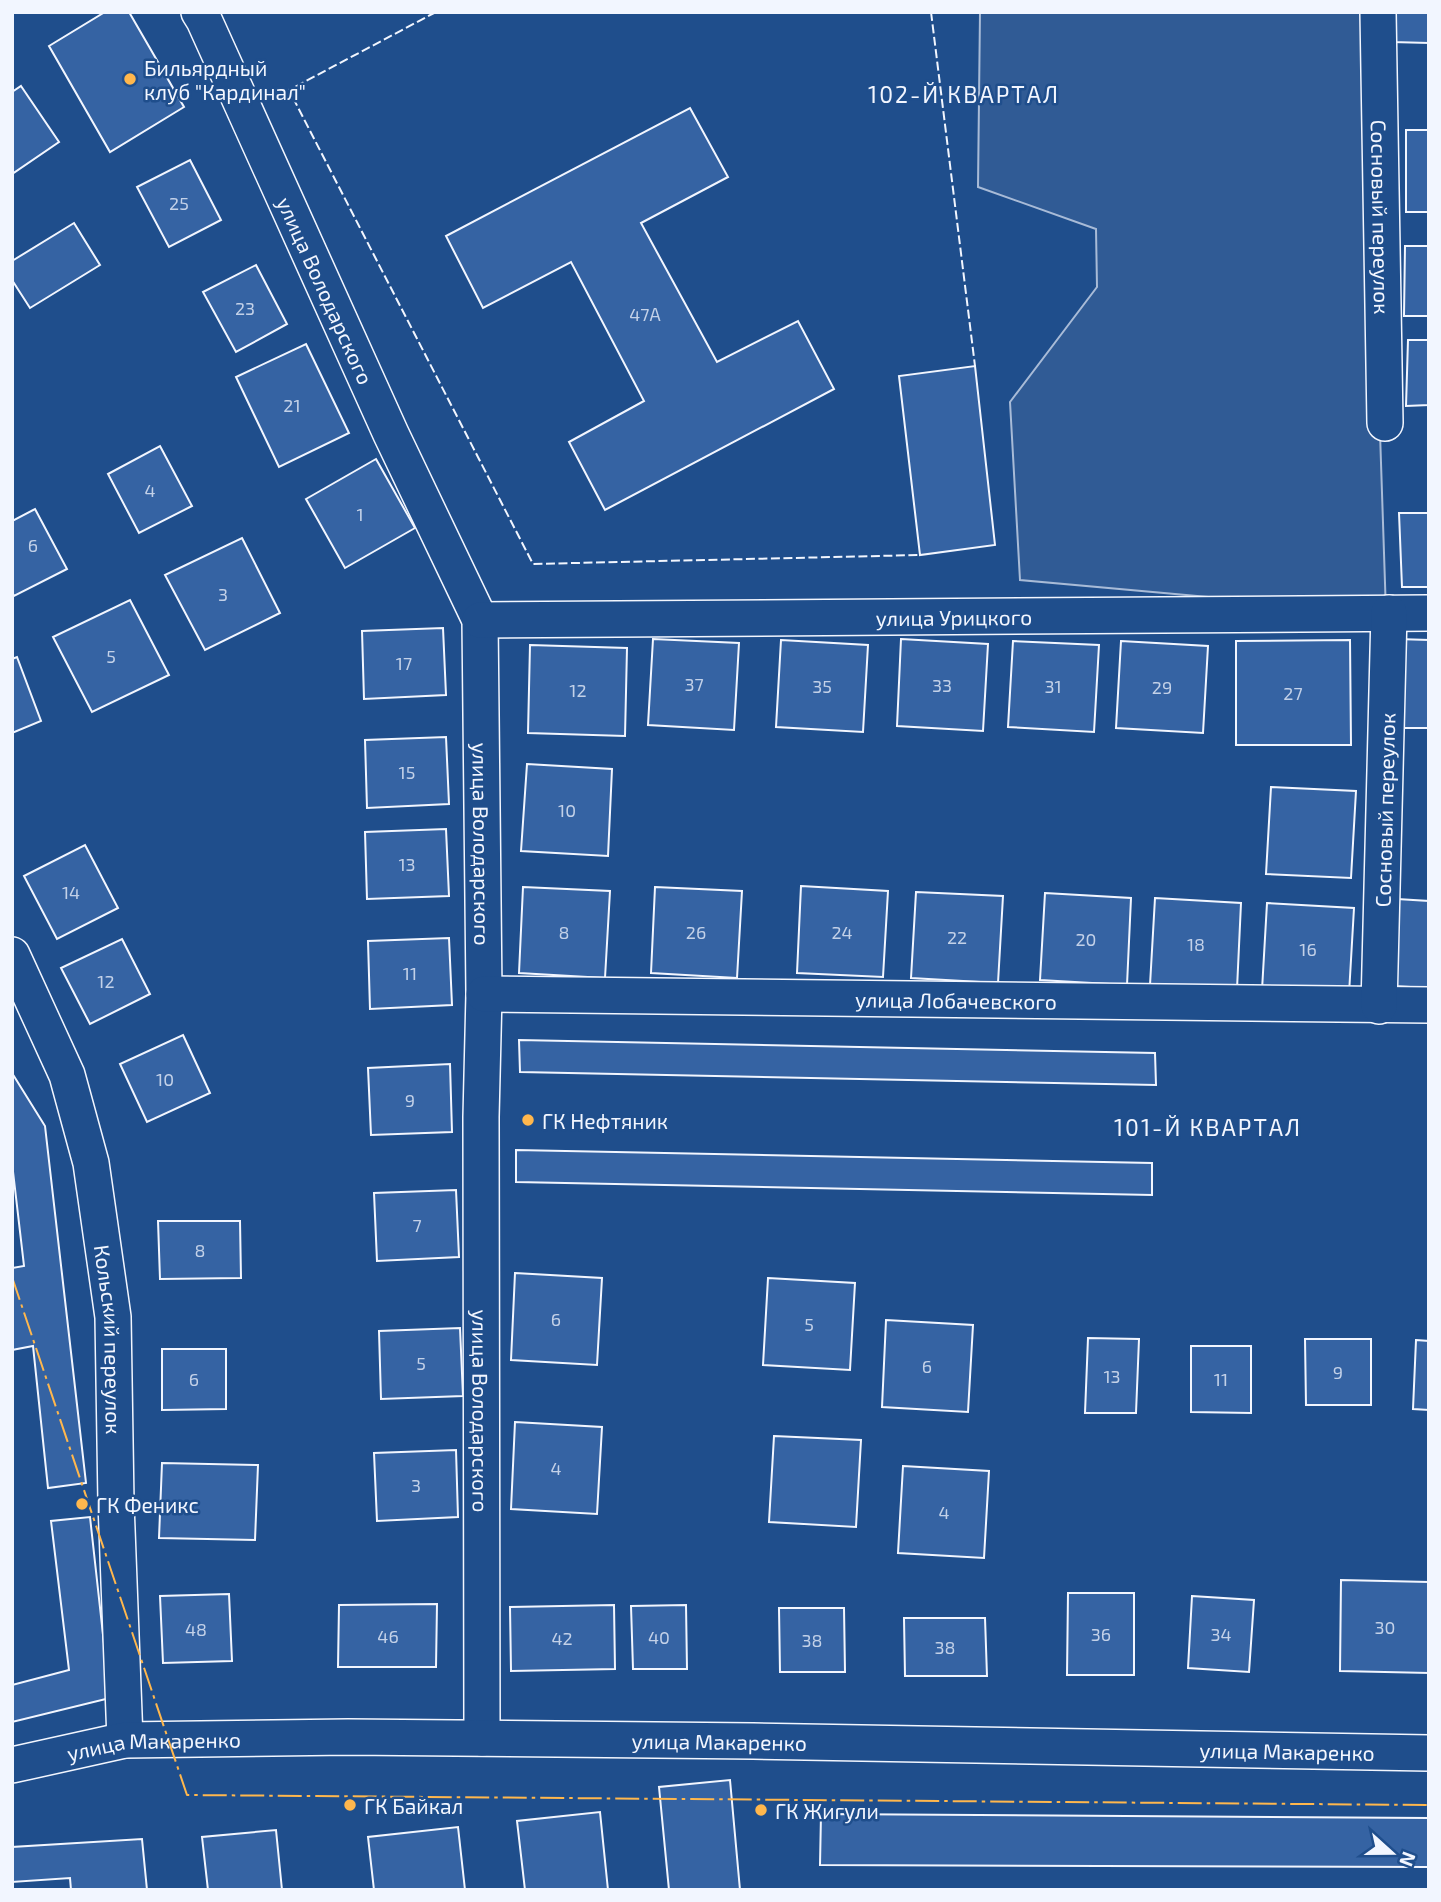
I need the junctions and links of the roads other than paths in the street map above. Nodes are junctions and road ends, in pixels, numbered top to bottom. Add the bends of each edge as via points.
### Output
1 (199, 12) edge
2 (1378, 12) edge
3 (1385, 423) dead end
4 (1389, 613) junction
5 (1429, 613) edge
6 (480, 620) junction
7 (12, 955) edge
8 (484, 995) junction
9 (1429, 1005) edge
10 (1379, 1006) junction
11 (482, 1738) junction
12 (125, 1740) junction
13 (1429, 1753) edge
14 (12, 1765) edge

1 - 6 street, улица Володарского
2 - 3 street, Сосновый переулок
4 - 5 street, улица Урицкого
4 - 6 street, улица Урицкого
4 - 10 street, Сосновый переулок
6 - 8 street, улица Володарского
7 - 12 street, Кольский переулок via 67,1075 91,1163 110,1291
8 - 10 street, улица Лобачевского
8 - 11 street, улица Володарского
9 - 10 street, улица Лобачевского
11 - 12 street, улица Макаренко
11 - 13 street, улица Макаренко
12 - 14 street, улица Макаренко

